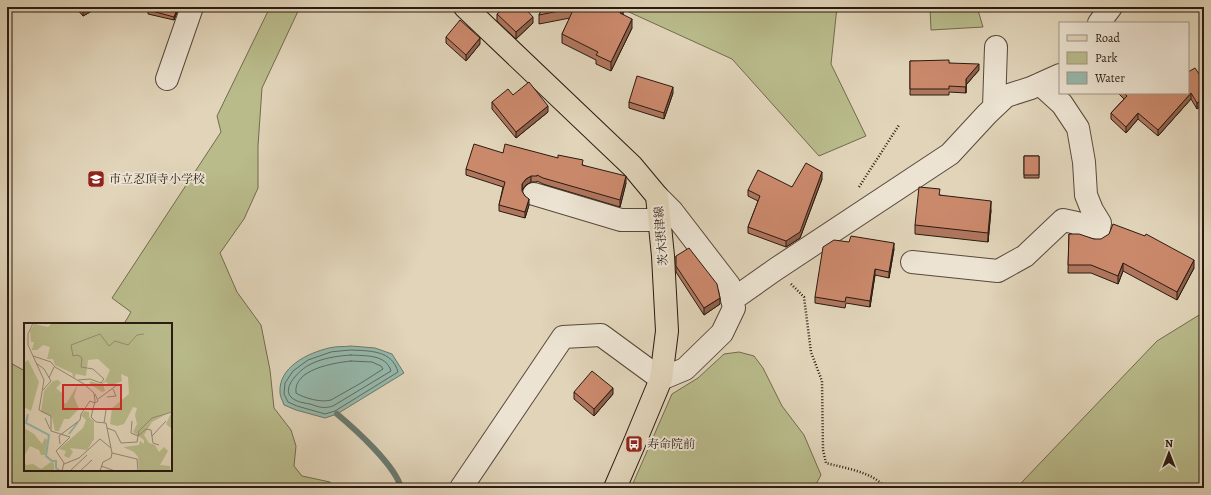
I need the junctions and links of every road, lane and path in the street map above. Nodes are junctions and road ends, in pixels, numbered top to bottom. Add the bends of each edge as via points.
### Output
1 (192, 7) edge
2 (465, 7) edge
3 (1111, 7) edge
4 (1100, 22) edge
5 (996, 47) dead end
6 (1059, 75) edge
7 (167, 79) dead end
8 (1040, 84) junction
9 (994, 107) junction
10 (898, 125) dead end
11 (859, 187) dead end
12 (534, 194) dead end
13 (657, 196) junction
14 (659, 220) junction
15 (912, 262) dead end
16 (776, 269) junction
17 (732, 300) junction
18 (661, 379) junction
19 (461, 488) edge
20 (614, 488) edge
21 (885, 488) edge

1 - 7 street
2 - 13 main road, 茨木摂津線 via 632,166
3 - 4 street
5 - 9 street
6 - 8 street
8 - 9 street via 1006,96
8 - 15 street via 1062,104 1078,128 1086,195 1100,223 1098,235 1085,231 1077,223 1063,220 1025,256 998,271
9 - 16 street via 950,154
10 - 11 path
12 - 14 street via 621,220
13 - 14 main road, 茨木摂津線
13 - 17 street via 672,211 729,285
14 - 18 main road, 茨木摂津線 via 667,331
16 - 17 street
16 - 21 path via 804,297 811,352 822,381 823,450 826,463 859,471 882,483
17 - 18 street via 734,308 722,334 685,369
18 - 19 street via 601,334 563,337
18 - 20 main road, 茨木摂津線

